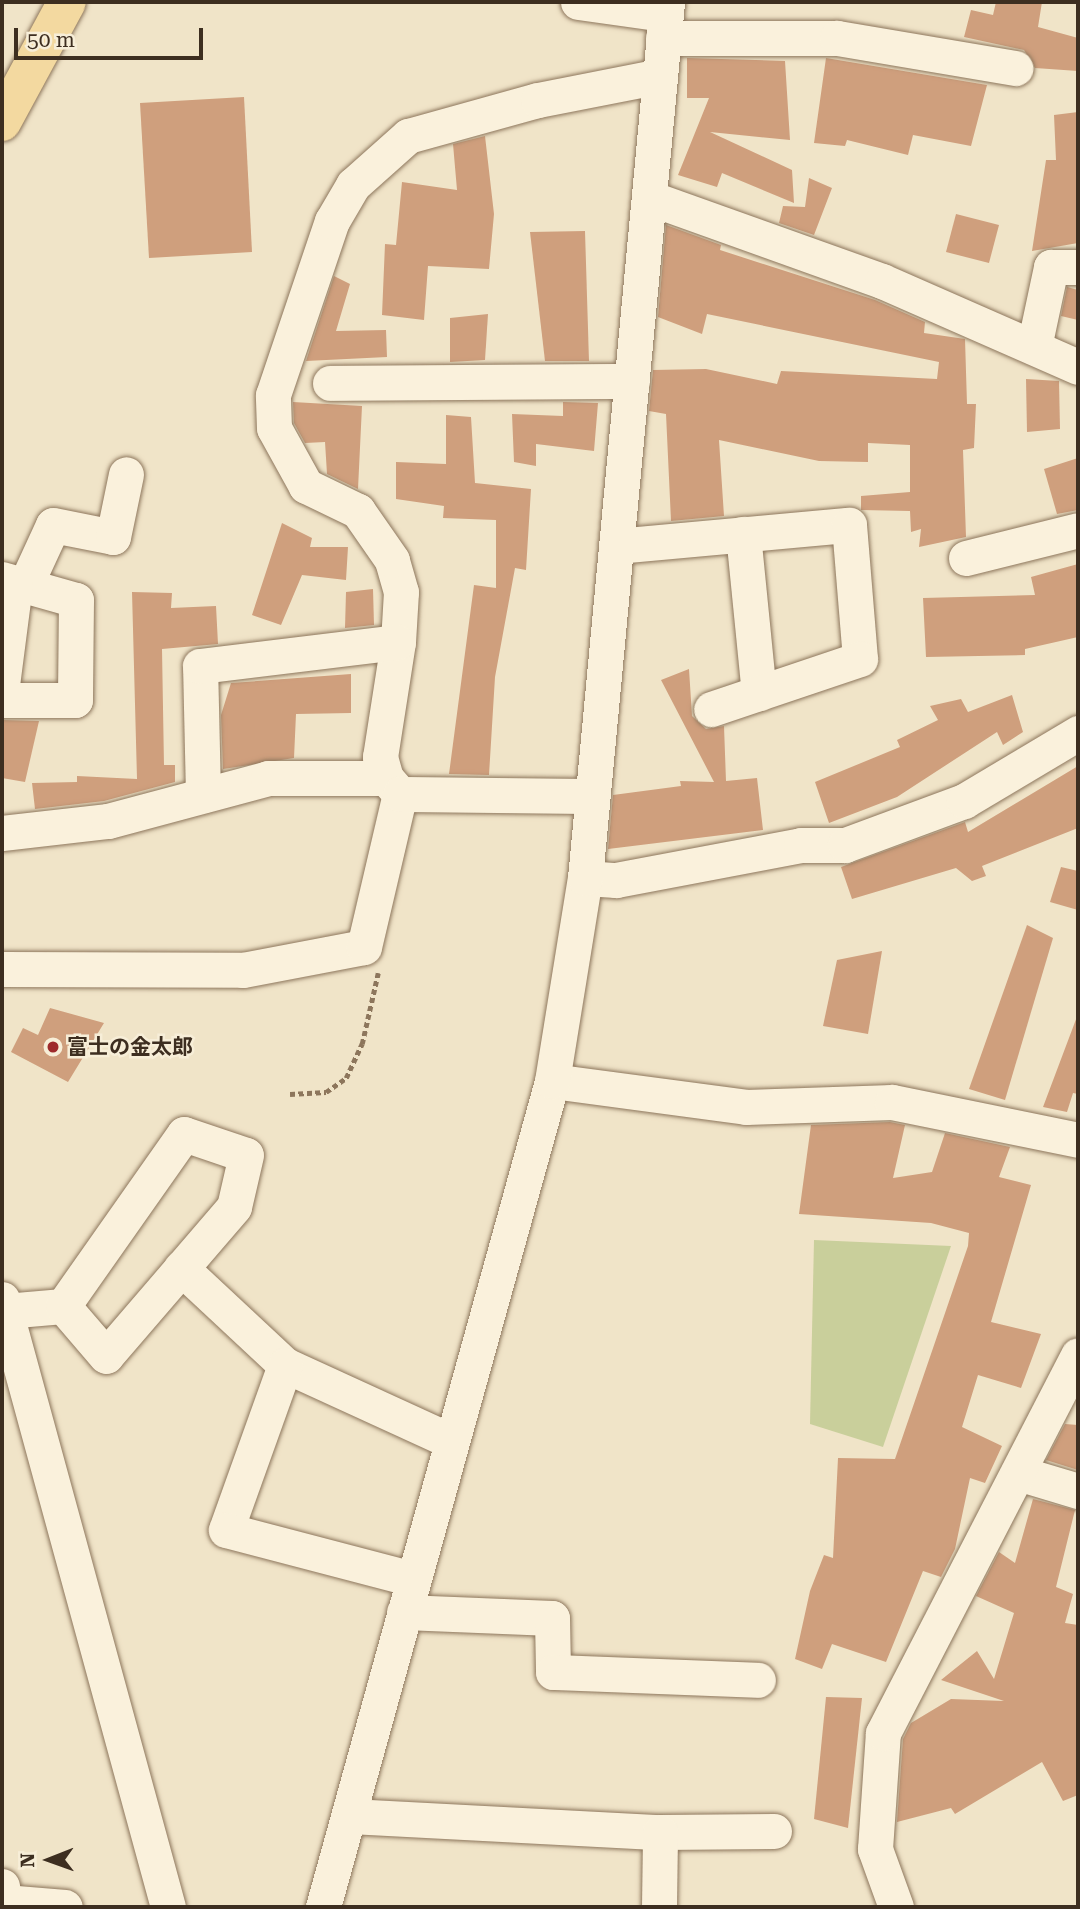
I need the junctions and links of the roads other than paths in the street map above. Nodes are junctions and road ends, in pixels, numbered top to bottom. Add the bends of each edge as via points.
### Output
1 (67, 2) edge
2 (578, 2) edge
3 (665, 18) edge
4 (1015, 68) dead end
5 (660, 76) junction
6 (2, 122) edge
7 (650, 198) junction
8 (1078, 268) edge
9 (1034, 347) junction
10 (1078, 367) edge
11 (632, 382) junction
12 (330, 383) dead end
13 (126, 474) dead end
14 (1078, 530) edge
15 (743, 534) junction
16 (616, 546) junction
17 (966, 558) dead end
18 (14, 584) edge
19 (398, 642) junction
20 (2, 685) edge
21 (759, 693) junction
22 (2, 700) edge
23 (711, 709) dead end
24 (1078, 733) edge
25 (393, 786) junction
26 (203, 795) junction
27 (592, 796) junction
28 (2, 833) edge
29 (585, 878) junction
30 (2, 969) edge
31 (552, 1081) junction
32 (1078, 1140) edge
33 (181, 1268) junction
34 (4, 1305) edge
35 (63, 1306) junction
36 (1078, 1355) edge
37 (285, 1365) junction
38 (451, 1441) junction
39 (1017, 1473) junction
40 (1078, 1491) edge
41 (408, 1596) junction
42 (758, 1680) dead end
43 (350, 1815) junction
44 (774, 1831) dead end
45 (660, 1832) junction
46 (2, 1886) edge
47 (65, 1907) edge
48 (168, 1907) edge
49 (323, 1907) edge
50 (659, 1907) edge
51 (896, 1907) edge

1 - 6 main road
2 - 3 street
3 - 4 street via 837,38
3 - 5 street
5 - 7 street
5 - 19 street via 538,100 408,136 354,185 332,221 273,395 274,428 306,486 358,511 377,533 401,592
7 - 9 street via 882,281
7 - 11 street
8 - 9 street via 1051,267
9 - 10 street
11 - 12 street
11 - 16 street
13 - 18 street via 113,537 53,525
14 - 17 street
15 - 16 street
15 - 21 street
15 - 21 street via 849,525 860,659
16 - 27 street
18 - 20 street
18 - 22 street via 76,600 75,700
19 - 25 street via 384,710
19 - 26 street via 200,666
21 - 23 street
24 - 29 street via 964,802 845,845 801,845 616,880
25 - 26 street via 268,778
25 - 27 street
25 - 30 street via 364,947 243,970
26 - 28 street via 108,821
27 - 29 street
29 - 31 street
31 - 32 street via 747,1107 892,1102
31 - 38 street
33 - 35 street via 106,1356
33 - 35 street via 234,1207 246,1155 184,1134
33 - 37 street
34 - 35 street
34 - 48 street
36 - 39 street
37 - 38 street
37 - 41 street via 226,1530
38 - 41 street
39 - 40 street
39 - 51 street via 883,1733 875,1849
41 - 42 street via 552,1618 553,1672
41 - 43 street
43 - 45 street
43 - 49 street
44 - 45 street
45 - 50 street
46 - 47 street via 4,1902

